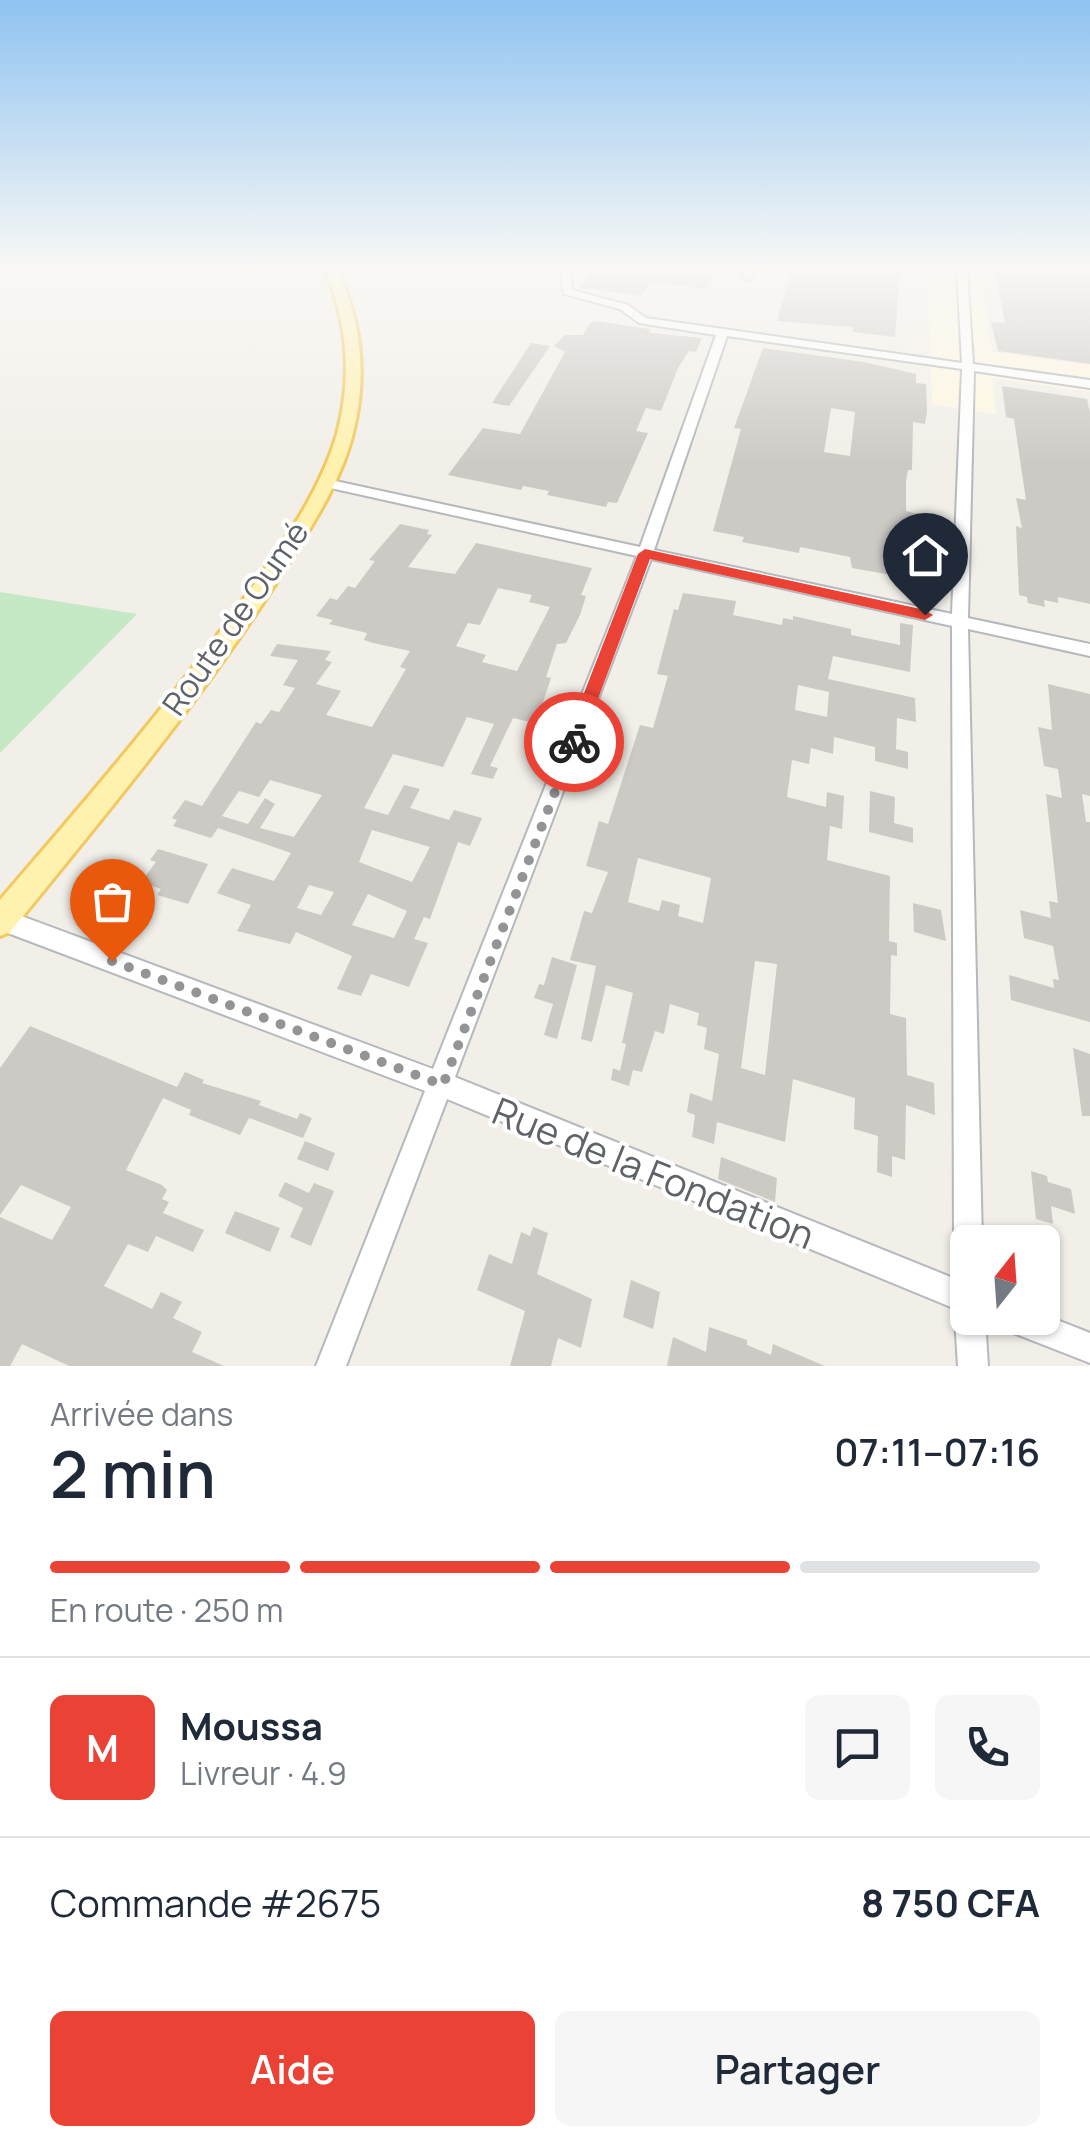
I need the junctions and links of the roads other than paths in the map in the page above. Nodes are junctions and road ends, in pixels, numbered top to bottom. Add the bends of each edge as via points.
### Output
1 (351, 334) edge
2 (722, 334) joint
3 (966, 334) edge
4 (968, 368) junction
5 (1090, 384) edge
6 (326, 484) junction
7 (645, 554) junction
8 (960, 623) junction
9 (1090, 650) edge
10 (1, 920) edge
11 (443, 1085) junction
12 (968, 1225) edge
13 (950, 1292) edge
14 (971, 1335) edge
15 (1057, 1335) edge
16 (1090, 1348) edge
17 (331, 1366) edge
18 (972, 1366) edge

1 - 6 main road, Route de Oumé via 352,402
2 - 4 street
2 - 7 street
3 - 4 street
4 - 5 street
4 - 8 street
6 - 7 street
6 - 10 main road, Route de Oumé via 222,648
7 - 8 street
7 - 11 street
8 - 9 street
8 - 12 street
10 - 11 street, Rue de la Fondation
11 - 13 street, Rue de la Fondation
11 - 17 street
14 - 18 street
15 - 16 street

